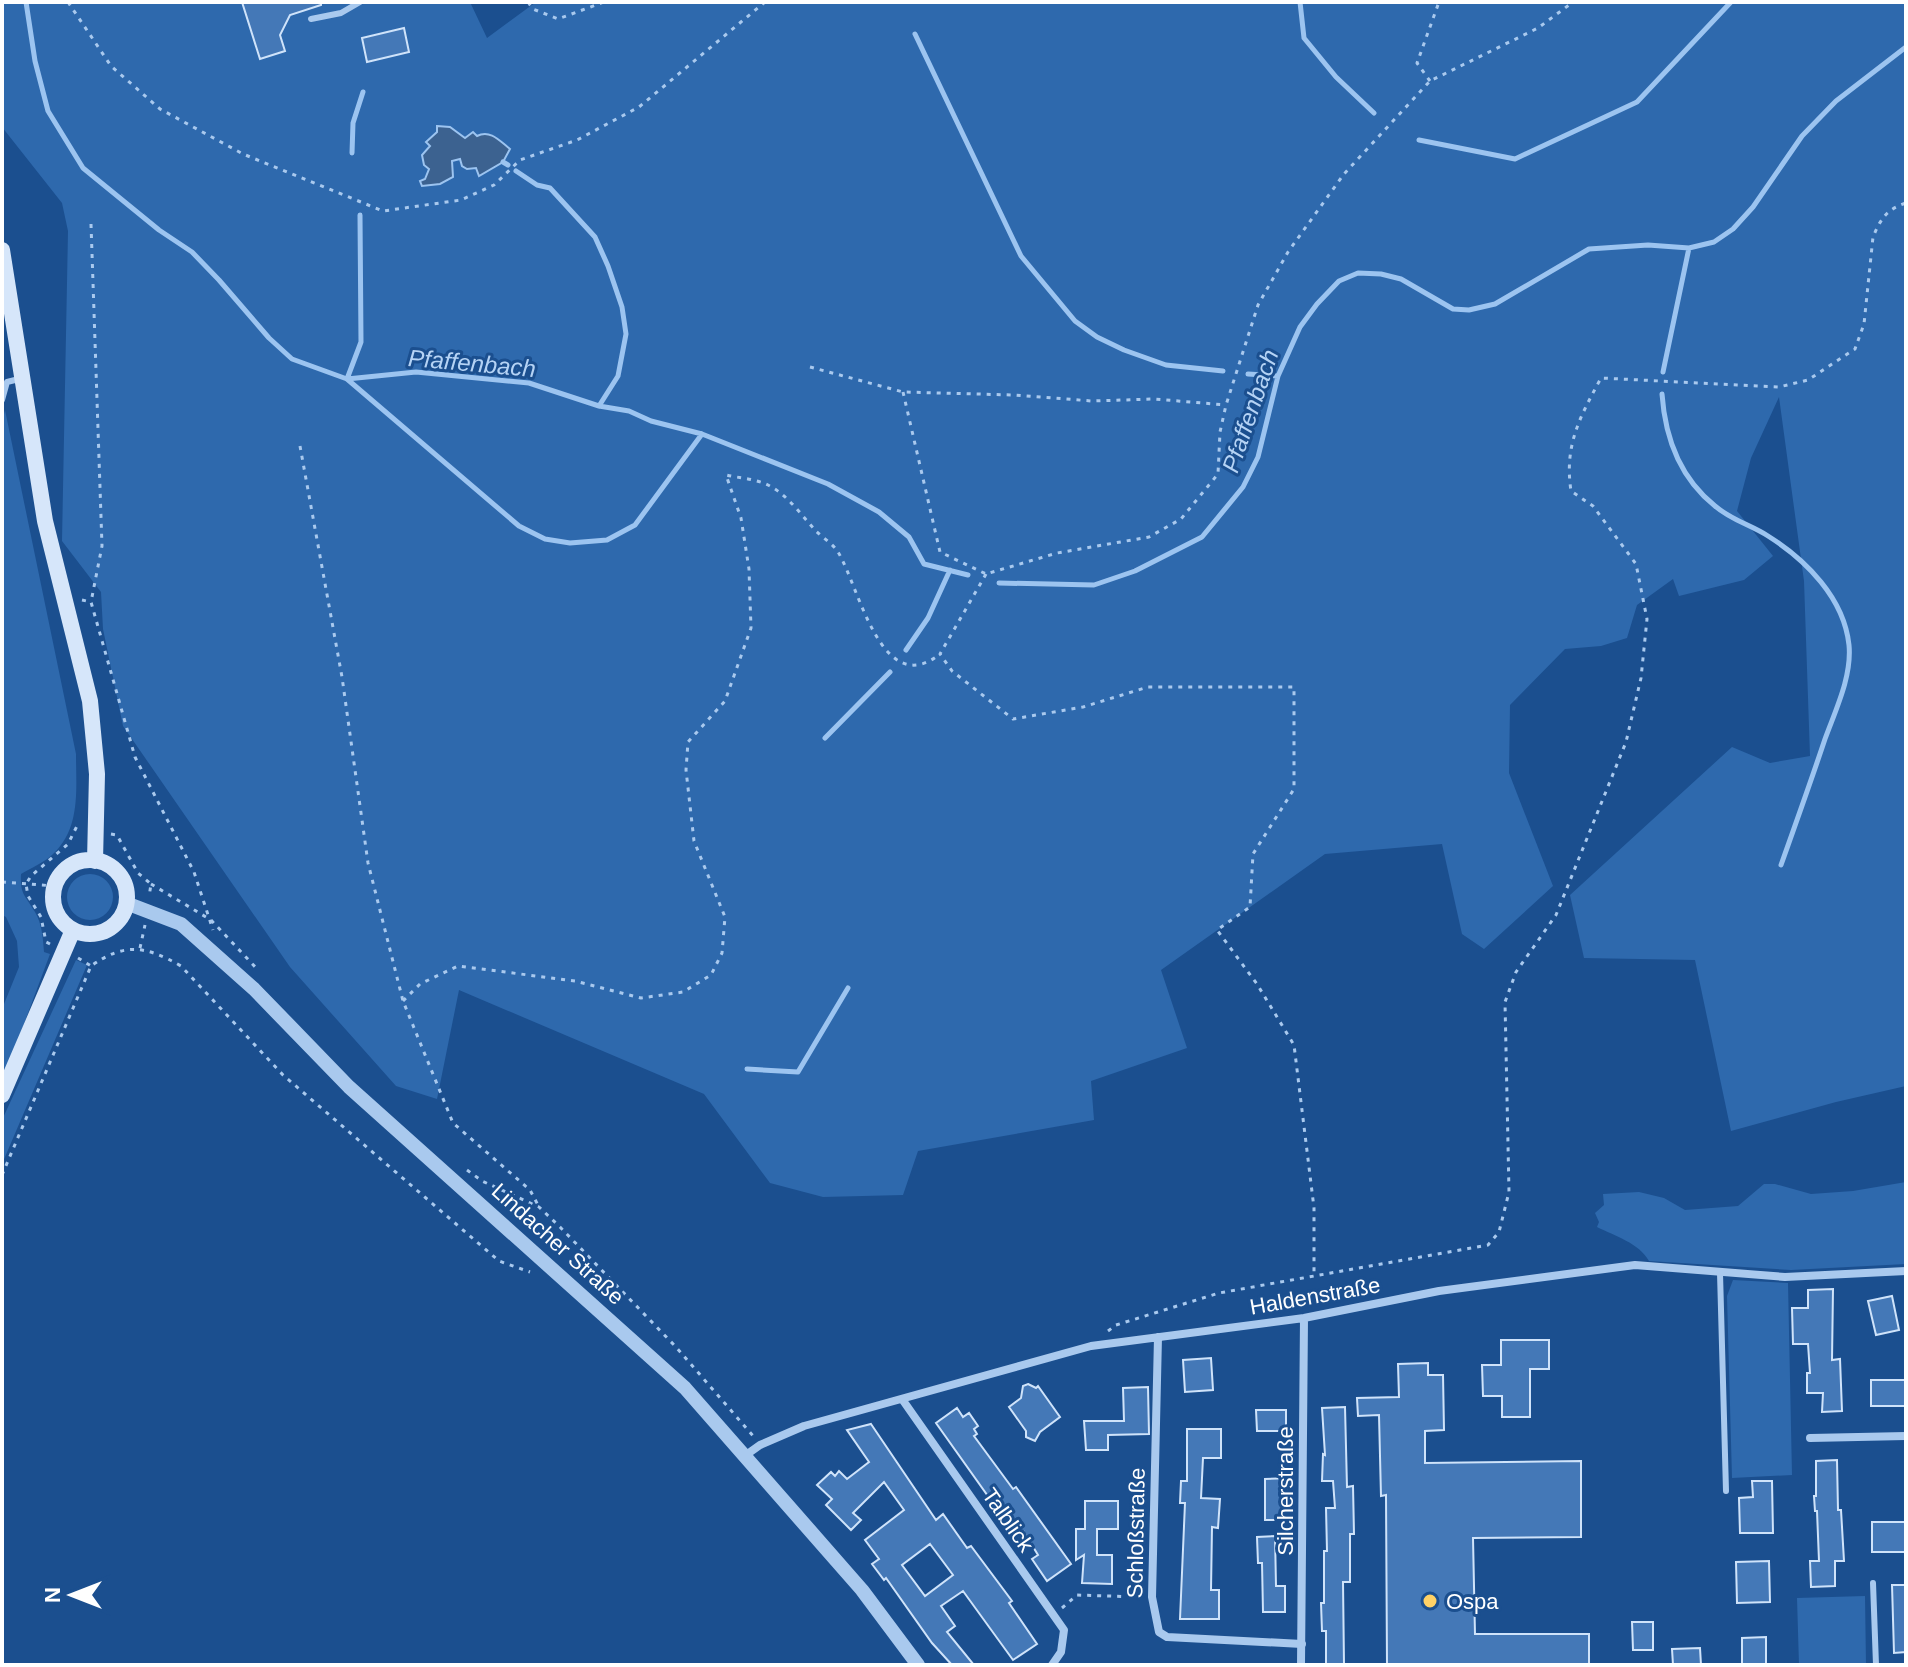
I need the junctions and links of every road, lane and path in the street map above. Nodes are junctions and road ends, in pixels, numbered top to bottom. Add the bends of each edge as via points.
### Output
1 (68, 2) edge
2 (360, 2) edge
3 (528, 2) edge
4 (604, 2) edge
5 (765, 2) edge
6 (1439, 2) edge
7 (1573, 2) edge
8 (311, 19) dead end
9 (1430, 81) junction
10 (1906, 203) edge
11 (91, 224) dead end
12 (2, 250) edge
13 (810, 367) dead end
14 (23, 378) junction
15 (903, 392) junction
16 (2, 400) edge
17 (1226, 405) junction
18 (300, 446) dead end
19 (986, 574) junction
20 (63, 594) junction
21 (91, 602) junction
22 (940, 654) junction
23 (95, 861) junction
24 (2, 882) edge
25 (26, 884) junction
26 (151, 884) dead end
27 (54, 886) junction
28 (126, 903) junction
29 (211, 920) junction
30 (73, 930) junction
31 (65, 950) junction
32 (218, 957) junction
33 (91, 966) junction
34 (260, 972) dead end
35 (403, 1001) junction
36 (2, 1095) edge
37 (460, 1164) dead end
38 (2, 1175) edge
39 (539, 1207) junction
40 (1906, 1271) edge
41 (529, 1272) dead end
42 (1720, 1273) junction
43 (1314, 1275) junction
44 (1304, 1318) junction
45 (1158, 1337) junction
46 (1091, 1346) junction
47 (902, 1399) junction
48 (1906, 1436) edge
49 (1810, 1438) dead end
50 (760, 1445) junction
51 (746, 1455) junction
52 (1726, 1491) dead end
53 (1873, 1583) dead end
54 (1152, 1597) junction
55 (1053, 1616) junction
56 (1302, 1644) junction
57 (918, 1665) edge
58 (1052, 1665) edge
59 (1301, 1665) edge
60 (1876, 1665) edge

1 - 5 path via 111,66 160,109 243,154 383,211 461,200 494,185 520,160 577,140 639,107
2 - 8 lane via 341,13
3 - 4 path via 558,19
6 - 9 path via 1417,63
7 - 9 path via 1538,28
9 - 17 path via 1344,174 1288,252 1258,305
10 - 43 path via 1892,207 1873,237 1864,324 1855,349 1821,374 1779,387 1601,378 1576,425 1568,469 1571,491 1593,506 1636,564 1647,619 1641,678 1626,742 1556,915 1516,972 1505,1002 1509,1192 1499,1232 1488,1245
11 - 21 path via 102,546
12 - 14 main road
13 - 15 path
14 - 16 lane via 7,382
14 - 20 main road via 45,521
15 - 17 path
15 - 19 path via 940,552
17 - 19 path via 1218,474 1181,519 1149,537 1057,553
18 - 35 path via 342,677 368,863
19 - 22 path
20 - 21 path
20 - 23 main road via 90,701 97,774
21 - 29 path via 135,757 194,872
22 - 35 path via 926,665 906,666 894,657 875,636 838,551 767,484 726,475 741,518 751,628 725,701 688,742 686,770 694,841 725,917 722,953 711,975 683,992 641,998 575,981 458,966 420,984
22 - 43 path via 952,671 1013,719 1083,707 1148,687 1294,687 1294,789 1253,854 1250,907 1217,930 1294,1045 1314,1208
23 - 27 main road via 70,866
23 - 28 main road via 123,881
24 - 25 path
25 - 27 path
25 - 31 path via 46,942
26 - 29 path
27 - 30 main road via 57,914
28 - 30 main road via 122,916 103,932
28 - 32 street, Lindacher Straße via 181,924
29 - 32 path
29 - 34 path
30 - 31 main road
31 - 33 path
31 - 36 main road
32 - 51 street, Lindacher Straße via 349,1087 685,1388
33 - 38 path
33 - 41 path via 116,952 140,948 181,966 283,1075 499,1261
35 - 39 path via 453,1123 530,1190
37 - 39 path via 482,1181
39 - 50 path via 676,1347
40 - 42 street, Haldenstraße via 1785,1277
42 - 44 street, Haldenstraße via 1635,1265 1439,1291
42 - 52 lane
43 - 46 path via 1219,1293 1116,1325
44 - 45 street, Haldenstraße
44 - 56 street, Silcherstraße
45 - 46 street, Haldenstraße
45 - 54 street, Schloßstraße
46 - 47 street, Haldenstraße
47 - 50 street, Haldenstraße via 804,1426
47 - 55 street, Talblick
48 - 49 street
50 - 51 street, Haldenstraße
51 - 57 street, Lindacher Straße via 862,1590
53 - 60 lane
54 - 55 path via 1077,1595
54 - 56 street, Schloßstraße via 1159,1632 1167,1637
55 - 58 street, Talblick via 1064,1630 1061,1652
56 - 59 street, Silcherstraße

